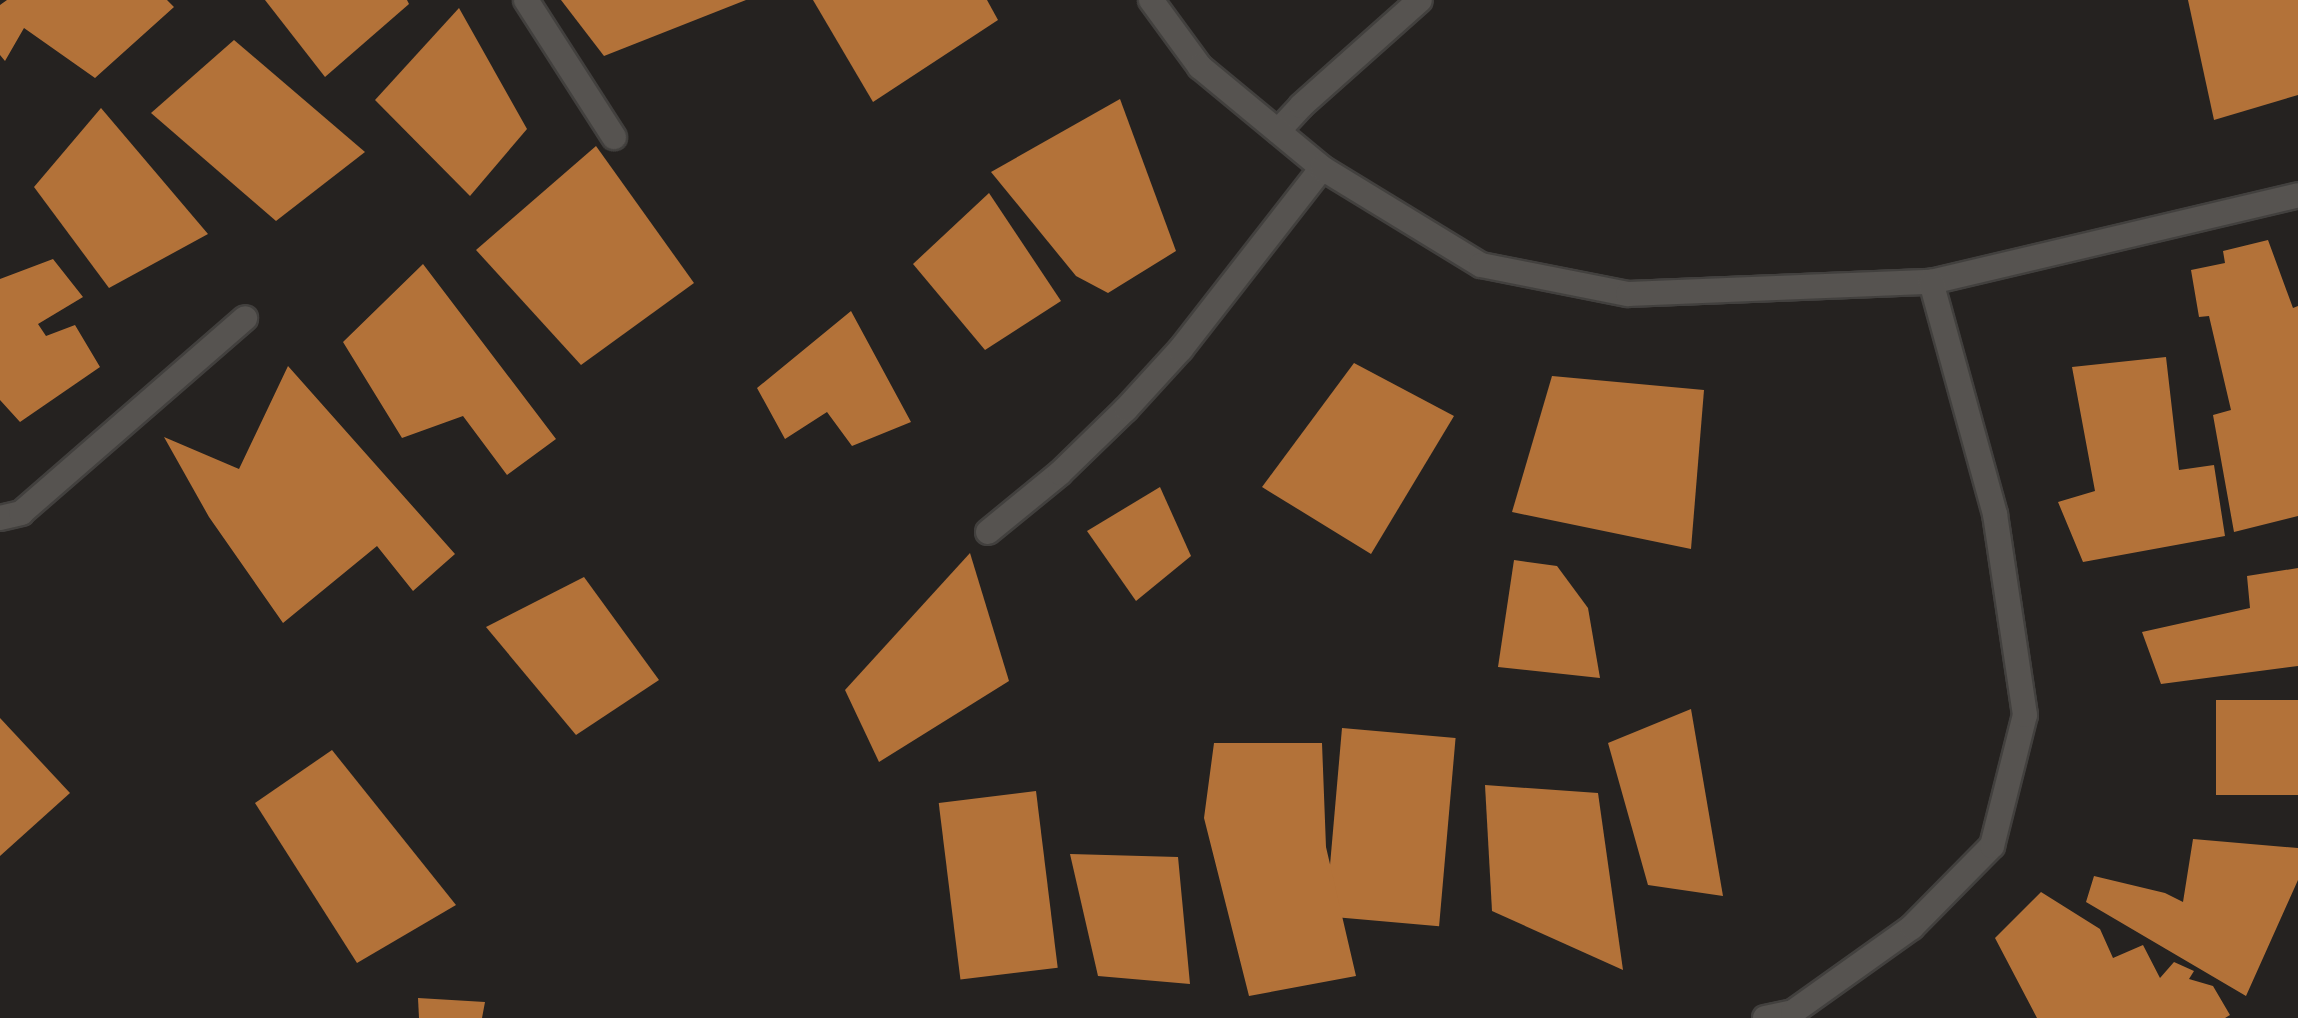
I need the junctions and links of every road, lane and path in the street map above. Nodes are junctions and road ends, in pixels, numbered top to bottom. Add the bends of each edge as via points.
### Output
1 (526, 0) edge
2 (1151, 0) edge
3 (1420, 0) edge
4 (1278, 131) junction
5 (614, 137) dead end
6 (1322, 168) junction
7 (2298, 195) edge
8 (1931, 282) junction
9 (245, 318) dead end
10 (0, 518) edge
11 (988, 532) dead end
12 (1765, 1018) edge

1 - 5 street
2 - 4 street via 1200,67
3 - 4 street
4 - 6 street
6 - 8 street via 1481,265 1628,294
6 - 11 street via 1154,379 1060,473
7 - 8 street
8 - 12 street via 1995,514 2025,715 1992,846 1912,927 1793,1012
9 - 10 street via 21,513

